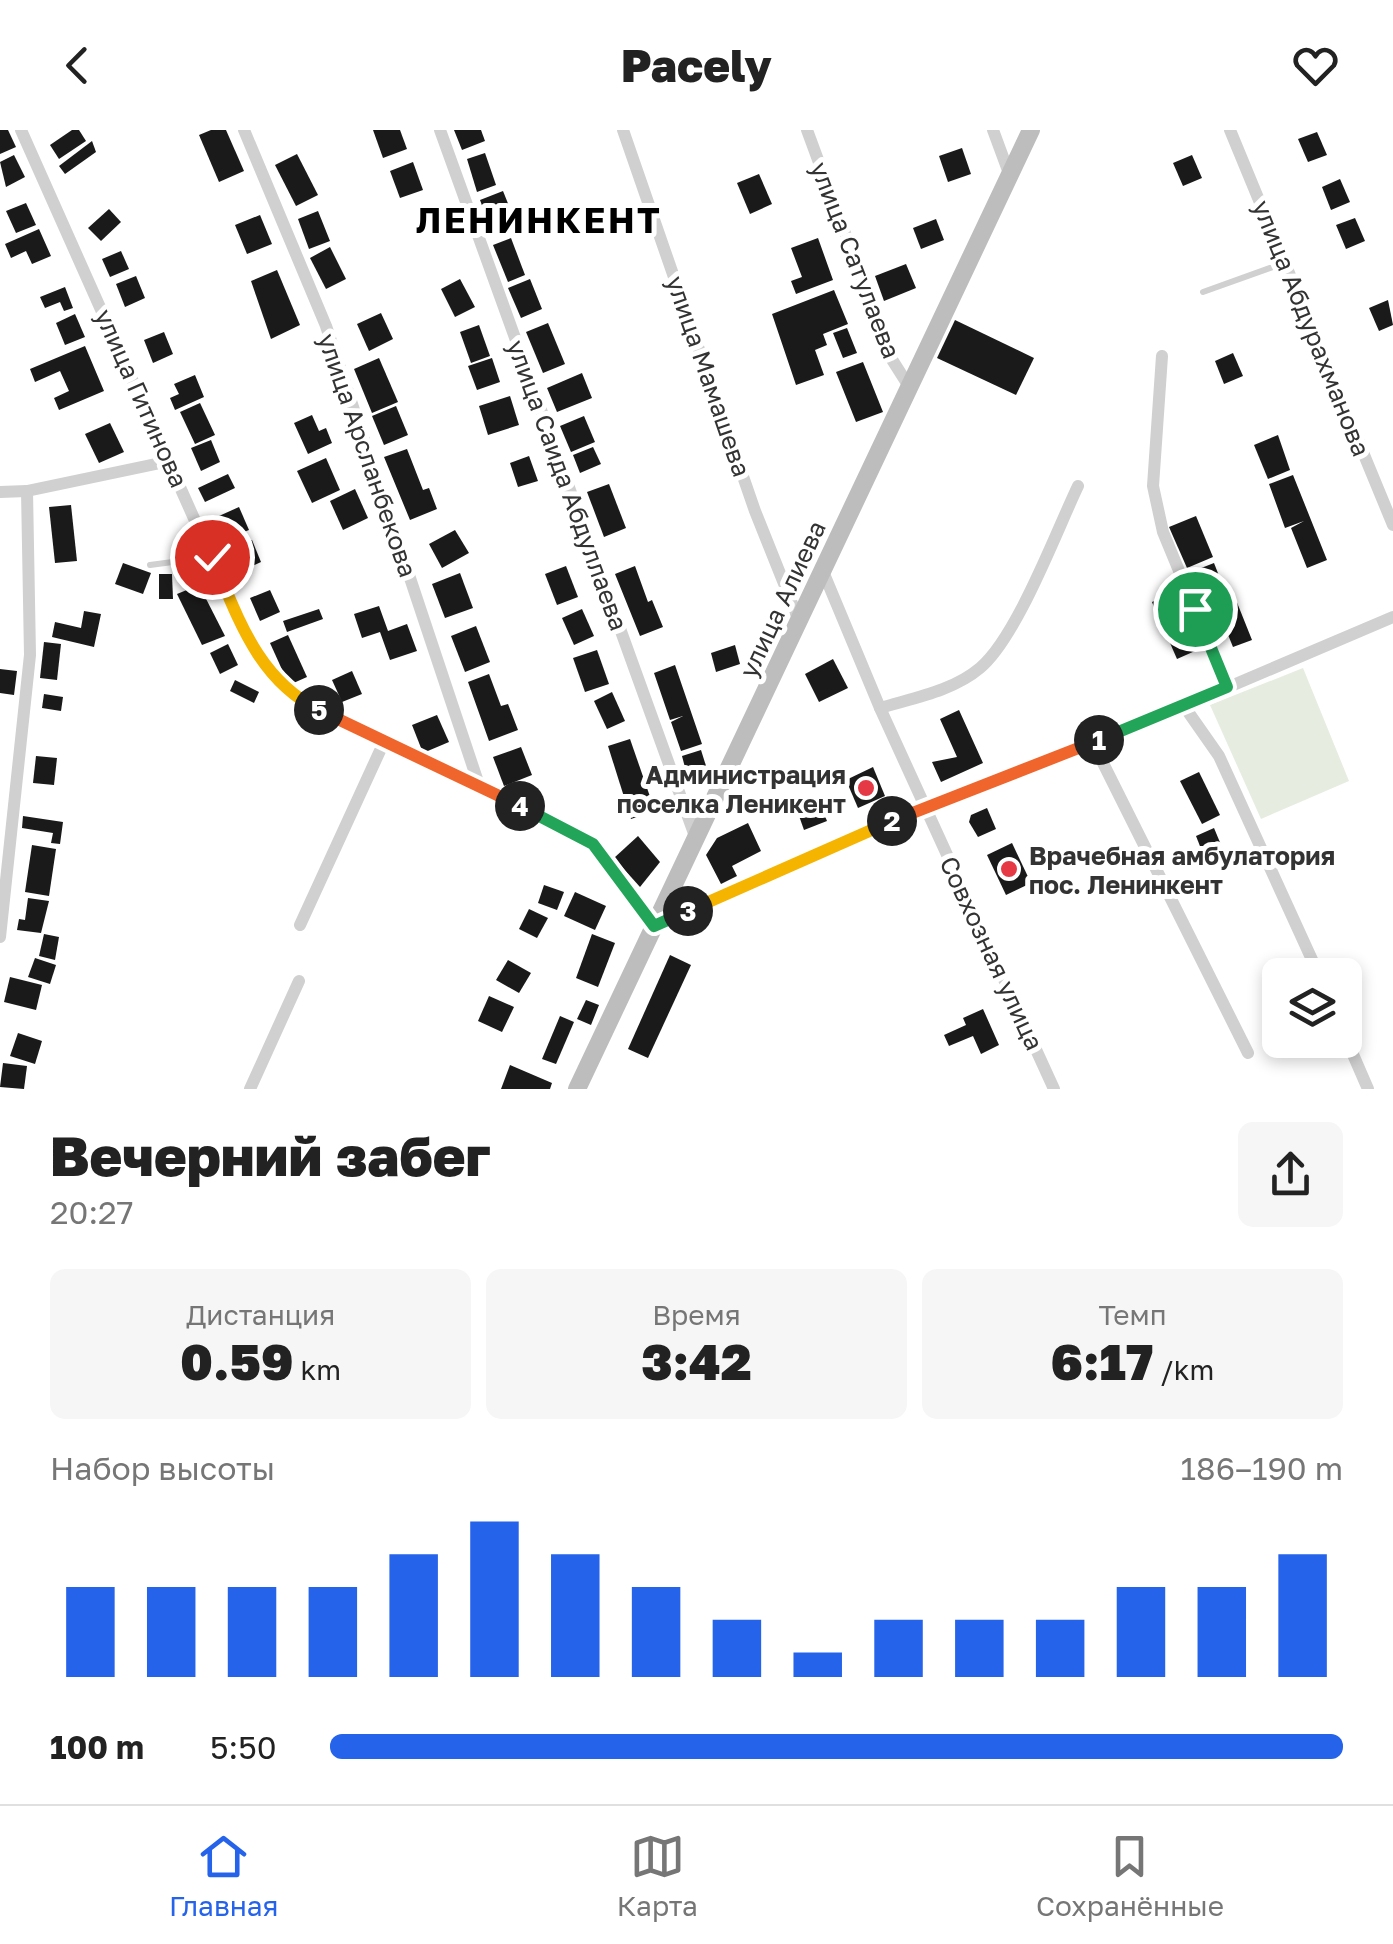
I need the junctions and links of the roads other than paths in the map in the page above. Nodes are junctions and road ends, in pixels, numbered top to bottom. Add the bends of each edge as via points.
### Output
1 (22, 130) edge
2 (244, 130) edge
3 (440, 130) edge
4 (623, 130) edge
5 (807, 130) edge
6 (993, 130) edge
7 (1031, 130) edge
8 (1230, 130) edge
9 (1010, 176) junction
10 (1285, 263) junction
11 (1203, 292) dead end
12 (1162, 356) dead end
13 (910, 388) junction
14 (170, 462) junction
15 (1078, 486) dead end
16 (27, 491) junction
17 (0, 492) edge
18 (1393, 525) edge
19 (212, 557) junction
20 (150, 565) dead end
21 (822, 569) junction
22 (1393, 617) edge
23 (799, 621) junction
24 (1227, 687) junction
25 (1184, 706) junction
26 (880, 708) junction
27 (384, 742) junction
28 (1092, 743) junction
29 (479, 785) junction
30 (925, 807) junction
31 (696, 839) junction
32 (300, 924) dead end
33 (654, 926) junction
34 (0, 937) edge
35 (1311, 958) edge
36 (298, 981) dead end
37 (1248, 1053) dead end
38 (1355, 1058) edge
39 (250, 1089) edge
40 (578, 1089) edge
41 (1054, 1089) edge
42 (1368, 1089) edge

1 - 14 street, улица Гитинова
2 - 29 street, улица Арсланбекова via 326,326
3 - 31 street, улица Саида Абдуллаева
4 - 23 street, улица Мамашева
5 - 13 street, улица Сатулаева via 891,358
6 - 9 street
7 - 9 street, улица Алиева
8 - 10 street, улица Абдурахманова
9 - 13 street, улица Алиева
10 - 11 lane
10 - 18 street, улица Абдурахманова
12 - 24 street via 1153,486 1163,532
13 - 21 street, улица Алиева
14 - 16 street
14 - 19 street, улица Гитинова
15 - 26 street via 1010,627 982,667 952,686
16 - 17 street
16 - 34 street via 30,655
19 - 20 lane
19 - 27 street, улица Гитинова via 270,676 300,700
21 - 23 street, улица Алиева
21 - 26 street, Совхозная улица
22 - 24 street
23 - 31 street, улица Алиева
24 - 25 street
25 - 28 street
25 - 35 street via 1220,756
26 - 30 street, Совхозная улица
27 - 29 street, улица Гитинова
27 - 32 street
28 - 30 street
28 - 37 street
29 - 33 street, улица Гитинова via 593,844
30 - 33 street
30 - 41 street, Совхозная улица
31 - 33 street, улица Алиева
33 - 40 street, улица Алиева
36 - 39 street
38 - 42 street

